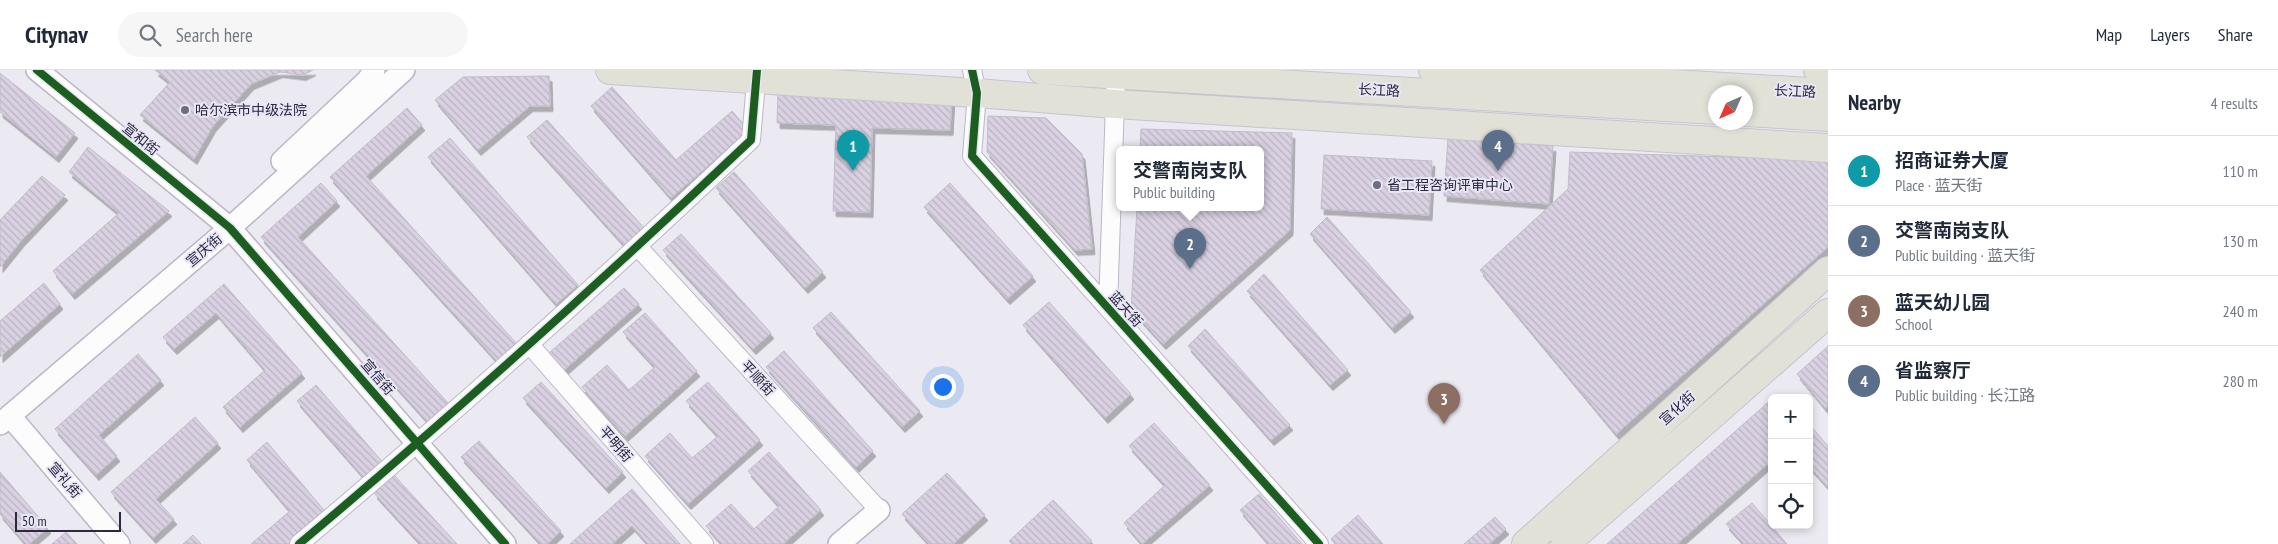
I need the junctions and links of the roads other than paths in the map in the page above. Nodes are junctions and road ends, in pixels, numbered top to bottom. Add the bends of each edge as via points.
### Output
1 (37, 70) edge
2 (374, 70) edge
3 (404, 70) edge
4 (610, 70) edge
5 (1042, 70) edge
6 (1433, 70) edge
7 (1818, 70) edge
8 (1828, 71) edge
9 (756, 74) edge
10 (1116, 74) junction
11 (1620, 76) edge
12 (974, 82) edge
13 (1828, 93) edge
14 (1115, 104) junction
15 (1708, 110) edge
16 (1753, 112) edge
17 (1828, 117) edge
18 (1828, 148) edge
19 (225, 224) junction
20 (638, 247) junction
21 (1828, 272) edge
22 (1108, 307) junction
23 (1828, 313) edge
24 (528, 344) junction
25 (3, 416) edge
26 (419, 443) junction
27 (879, 510) joint
28 (120, 544) edge
29 (299, 544) edge
30 (505, 544) edge
31 (704, 544) edge
32 (839, 544) edge
33 (1318, 544) edge
34 (1526, 544) edge
35 (1565, 544) edge

1 - 19 street, 宣和街
2 - 19 street via 368,80
3 - 19 street, 宣庆街
4 - 9 main road
5 - 10 main road, 长江路
6 - 11 main road, 长江路
7 - 8 main road
9 - 12 main road
9 - 20 street via 751,140
10 - 14 street
10 - 15 main road, 长江路
11 - 13 main road, 长江路
12 - 14 main road
12 - 22 street, 蓝天街 via 972,156
14 - 18 main road
14 - 22 street
16 - 17 main road, 长江路
19 - 25 street, 宣庆街
19 - 26 street, 宣信街
20 - 24 street
20 - 27 street, 平顺街
21 - 34 main road, 宣化街
22 - 33 street, 蓝天街
23 - 35 main road, 宣化街
24 - 26 street
24 - 31 street, 平明街
25 - 28 street, 宣礼街
26 - 29 street
26 - 30 street, 宣信街
27 - 32 street

